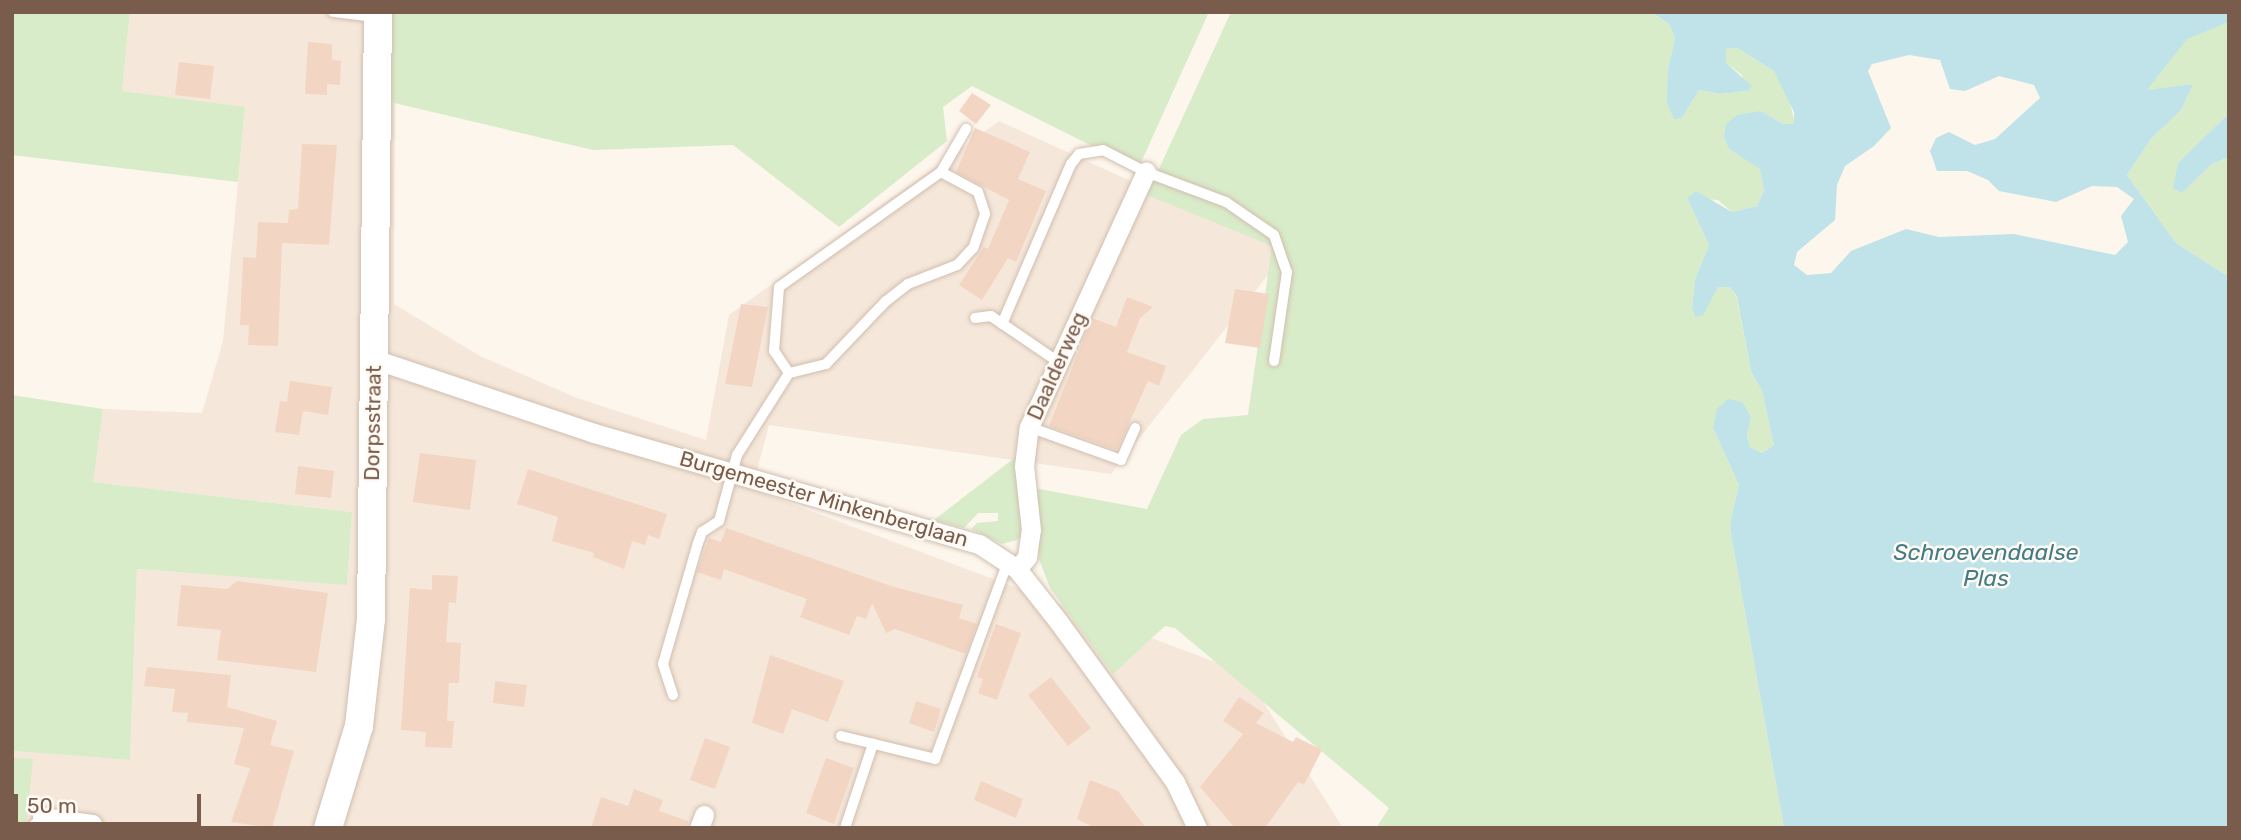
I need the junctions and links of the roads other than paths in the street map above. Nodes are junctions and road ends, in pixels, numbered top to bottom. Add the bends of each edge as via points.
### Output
1 (333, 12) edge
2 (378, 15) edge
3 (966, 128) dead end
4 (941, 172) junction
5 (1146, 173) junction
6 (975, 317) dead end
7 (1002, 324) junction
8 (374, 359) junction
9 (1273, 361) dead end
10 (1057, 362) junction
11 (789, 373) junction
12 (1030, 427) junction
13 (1135, 428) dead end
14 (734, 474) junction
15 (1012, 565) junction
16 (673, 695) dead end
17 (842, 736) dead end
18 (873, 744) junction
19 (36, 822) edge
20 (94, 828) edge
21 (328, 828) edge
22 (845, 828) edge
23 (1197, 828) edge

1 - 2 lane
2 - 8 street, Dorpsstraat
3 - 4 lane
4 - 11 lane via 779,288 774,351
4 - 11 lane via 978,192 985,214 973,248 957,265 908,284 886,301 826,364
5 - 7 lane via 1103,150 1079,154
5 - 9 lane via 1226,202 1275,235 1287,272
5 - 10 street, Daalderweg
6 - 7 lane via 991,316
7 - 10 lane
8 - 14 street, Burgemeester Minkenberglaan via 594,433
8 - 21 street, Dorpsstraat via 367,663 359,726
10 - 12 street, Daalderweg
11 - 14 lane via 737,455
12 - 13 lane via 1121,460
12 - 15 street, Daalderweg via 1024,466 1031,530 1027,557
14 - 15 street, Burgemeester Minkenberglaan via 979,544
14 - 16 lane via 719,521 702,532 676,612 663,664
15 - 18 lane via 935,759
15 - 23 street, Burgemeester Minkenberglaan via 1175,782
17 - 18 lane
18 - 22 lane
19 - 20 street via 92,824

